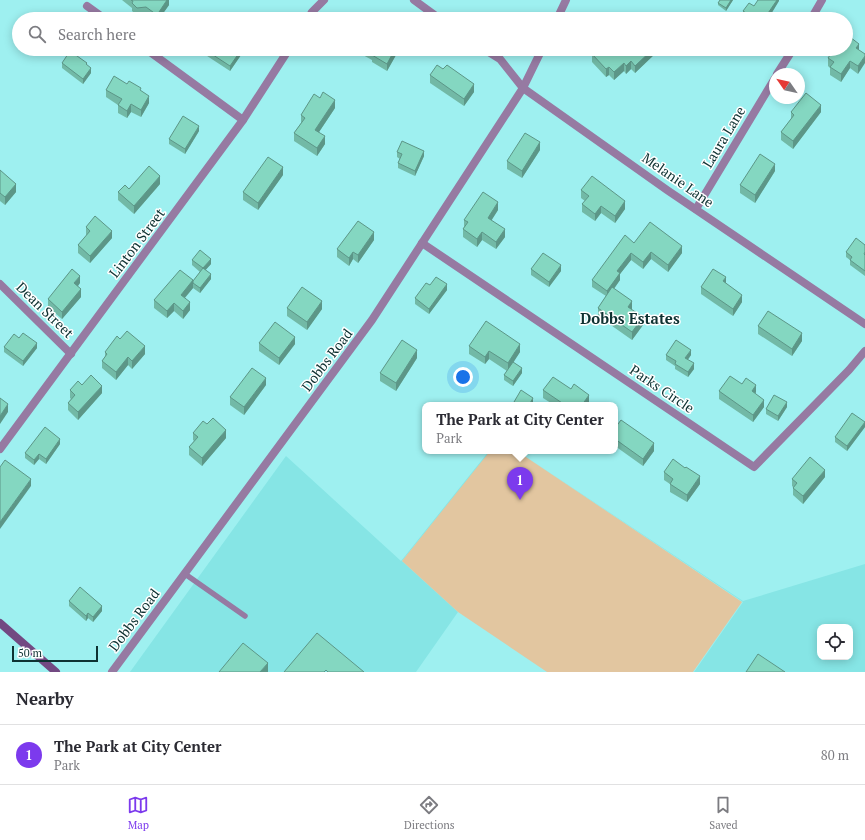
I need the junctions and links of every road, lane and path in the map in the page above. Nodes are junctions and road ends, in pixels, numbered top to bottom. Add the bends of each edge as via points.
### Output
1 (324, 0) edge
2 (414, 0) edge
3 (566, 0) edge
4 (822, 0) edge
5 (87, 6) dead end
6 (95, 12) edge
7 (314, 12) edge
8 (430, 12) edge
9 (560, 12) edge
10 (815, 12) edge
11 (156, 56) edge
12 (285, 56) edge
13 (495, 56) edge
14 (539, 56) edge
15 (788, 56) edge
16 (781, 68) edge
17 (523, 88) junction
18 (769, 88) edge
19 (244, 120) junction
20 (696, 209) junction
21 (422, 243) junction
22 (0, 284) edge
23 (865, 324) edge
24 (865, 351) edge
25 (71, 354) junction
26 (0, 450) edge
27 (185, 574) junction
28 (245, 616) dead end
29 (0, 623) edge
30 (56, 672) edge
31 (112, 672) edge

1 - 7 street
2 - 8 street
3 - 9 street
4 - 10 street
5 - 6 street
11 - 19 street
12 - 19 street, Linton Street
13 - 17 street, Melanie Lane
14 - 17 street, Dobbs Road
15 - 16 street
17 - 20 street, Melanie Lane
17 - 21 street, Dobbs Road
18 - 20 street, Laura Lane
19 - 25 street, Linton Street
20 - 23 street, Melanie Lane
21 - 24 street, Parks Circle via 754,467
21 - 27 street, Dobbs Road via 372,320
22 - 25 street, Dean Street
25 - 26 street, Linton Street
27 - 28 lane
27 - 31 street, Dobbs Road
29 - 30 main road

